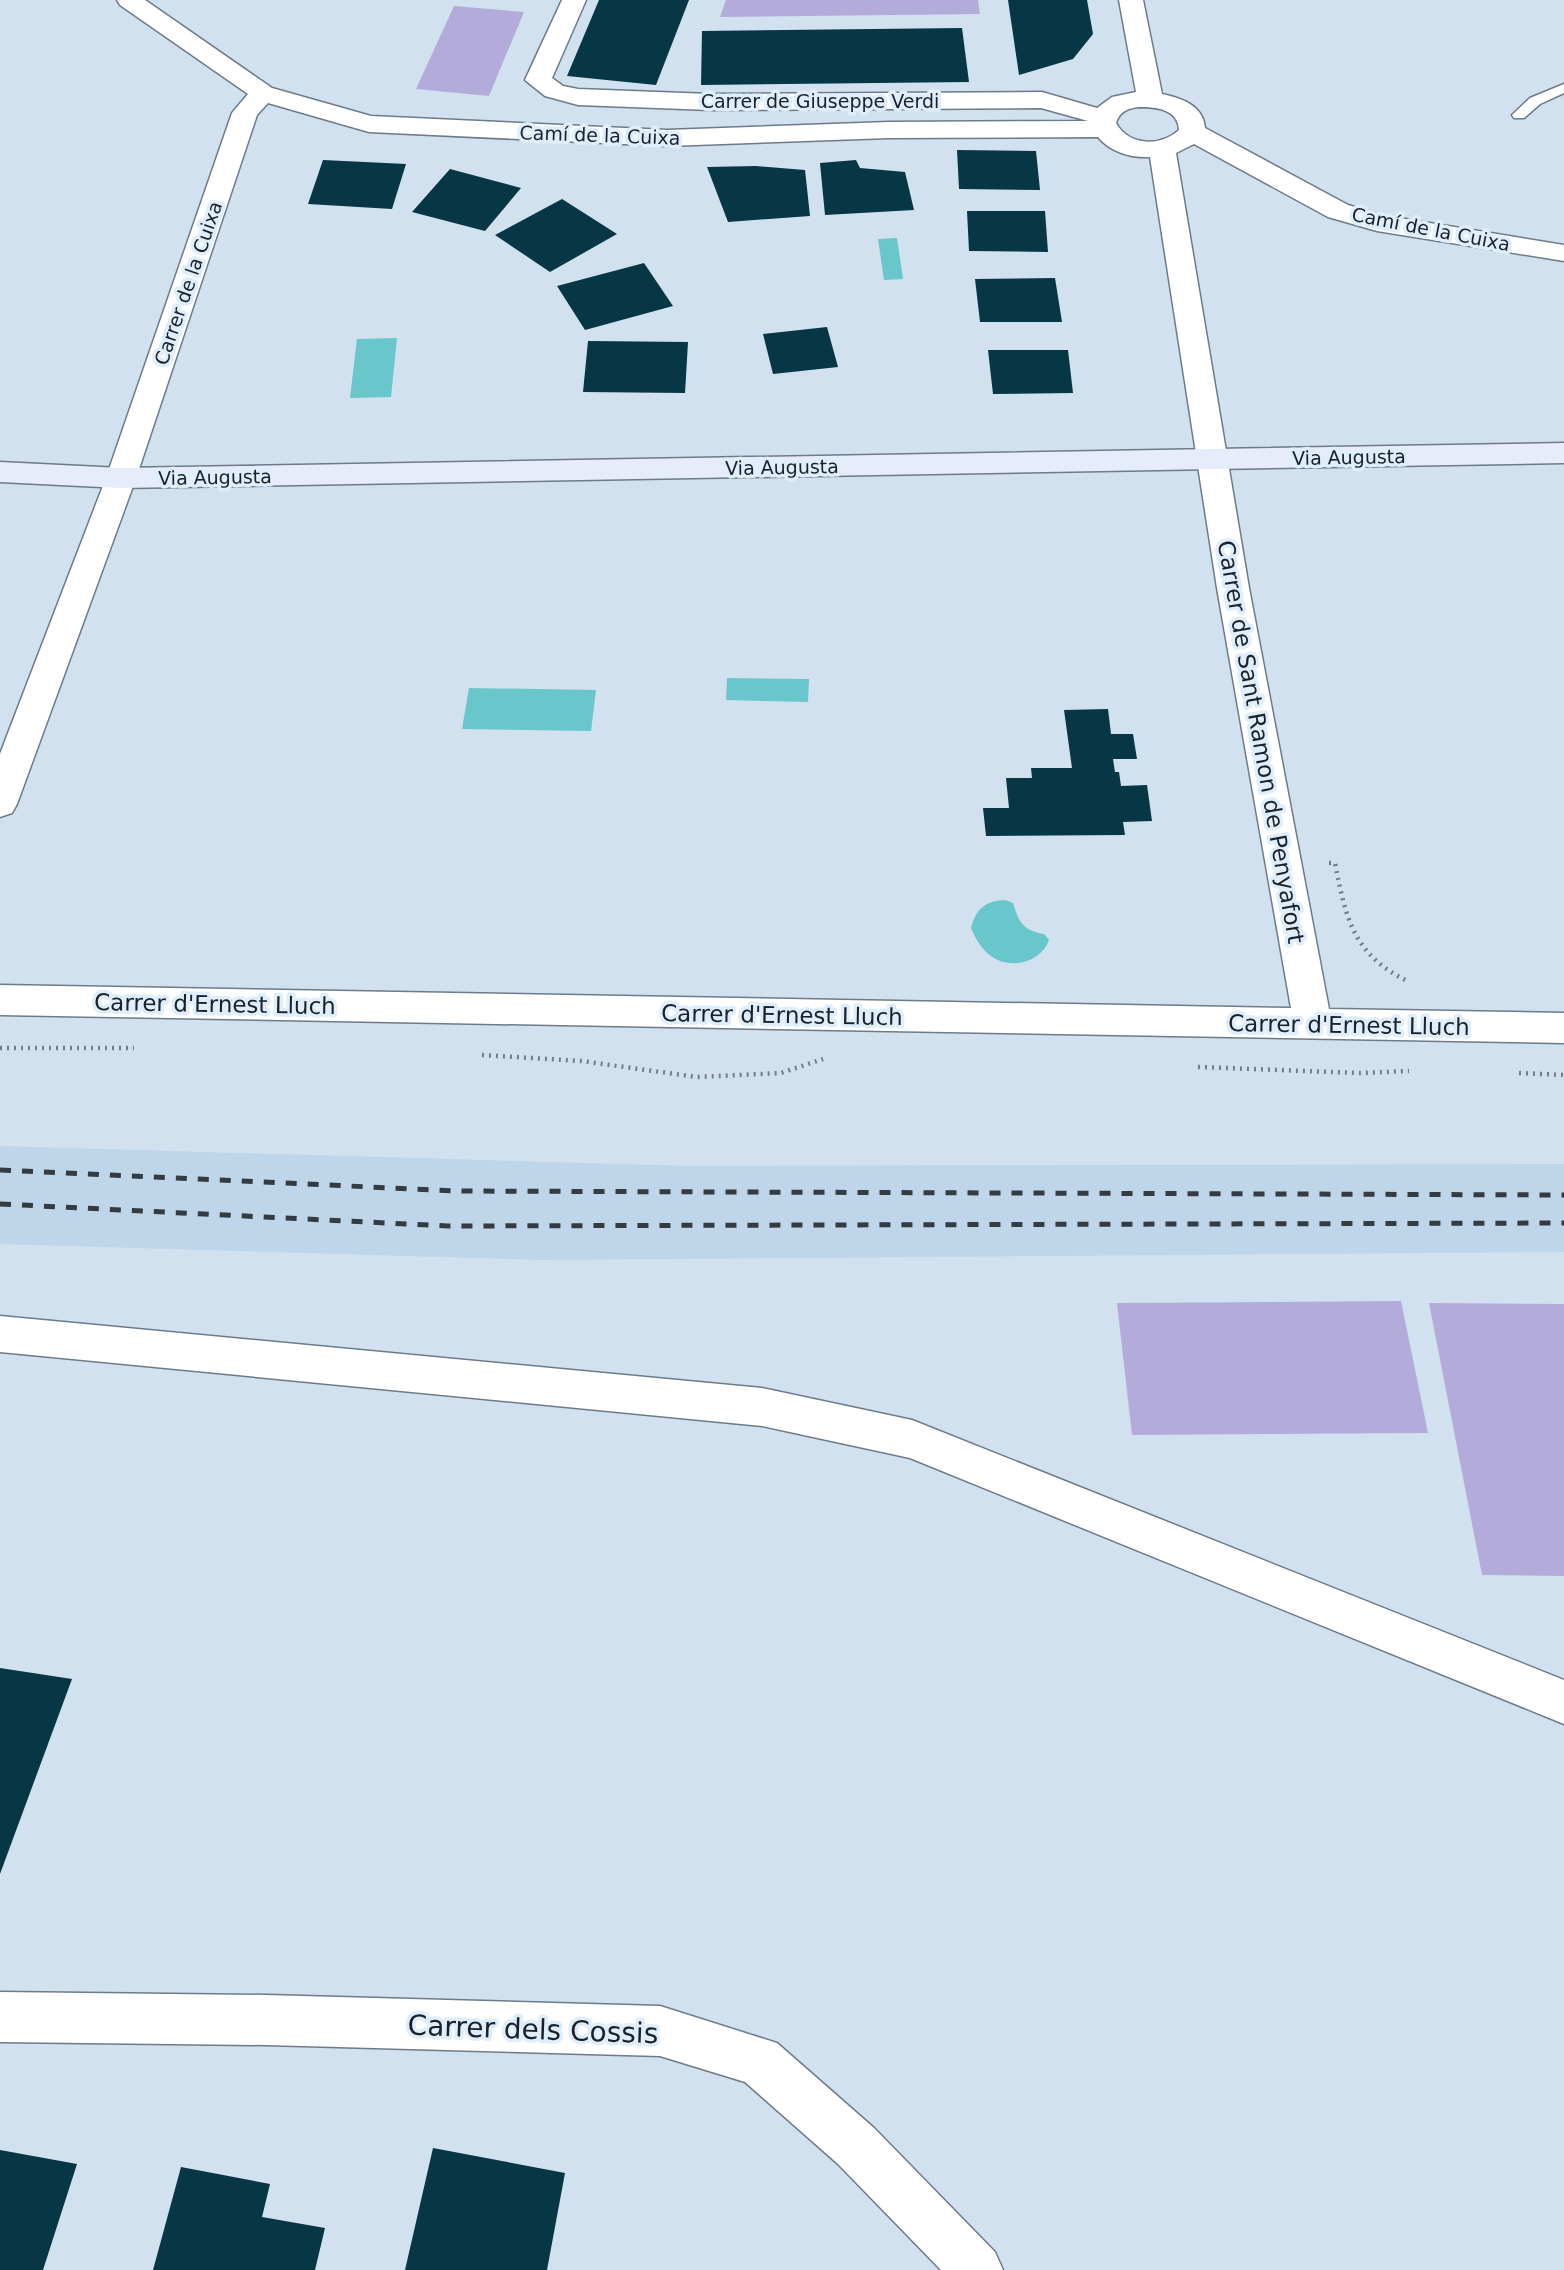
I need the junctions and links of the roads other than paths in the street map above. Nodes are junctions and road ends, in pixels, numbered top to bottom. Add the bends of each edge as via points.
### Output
1 (129, 0) edge
2 (574, 0) edge
3 (1131, 0) edge
4 (1564, 88) edge
5 (263, 93) junction
6 (1150, 99) junction
7 (1519, 115) dead end
8 (1104, 123) junction
9 (1192, 132) junction
10 (1162, 149) junction
11 (1564, 253) edge
12 (1564, 453) edge
13 (1211, 460) junction
14 (0, 472) edge
15 (121, 478) junction
16 (0, 804) edge
17 (0, 1000) edge
18 (1313, 1024) junction
19 (1564, 1028) edge
20 (0, 1334) edge
21 (1564, 1702) edge
22 (0, 2017) edge
23 (977, 2270) edge

1 - 5 street, Camí de la Cuixa
2 - 8 street, Carrer de Giuseppe Verdi via 538,80 554,91 578,97 710,102 1042,100
3 - 6 street
4 - 7 lane via 1535,101
5 - 8 street, Camí de la Cuixa via 369,124 667,138
5 - 15 street, Carrer de la Cuixa via 246,113
6 - 8 street via 1120,103 1107,111
6 - 9 street via 1184,111
8 - 10 street, Carrer de Giuseppe Verdi via 1121,143
9 - 10 street via 1176,146
9 - 11 street, Camí de la Cuixa via 1338,211 1377,223
10 - 13 street, Carrer de Sant Ramon de Penyafort
12 - 13 main road, Via Augusta
13 - 15 main road, Via Augusta
13 - 18 street, Carrer de Sant Ramon de Penyafort
14 - 15 main road, Via Augusta
15 - 16 street, Carrer de la Cuixa
17 - 18 street, Carrer d'Ernest Lluch
18 - 19 street, Carrer d'Ernest Lluch
20 - 21 street via 762,1407 912,1439
22 - 23 street, Carrer dels Cossis via 660,2031 759,2060 856,2146

